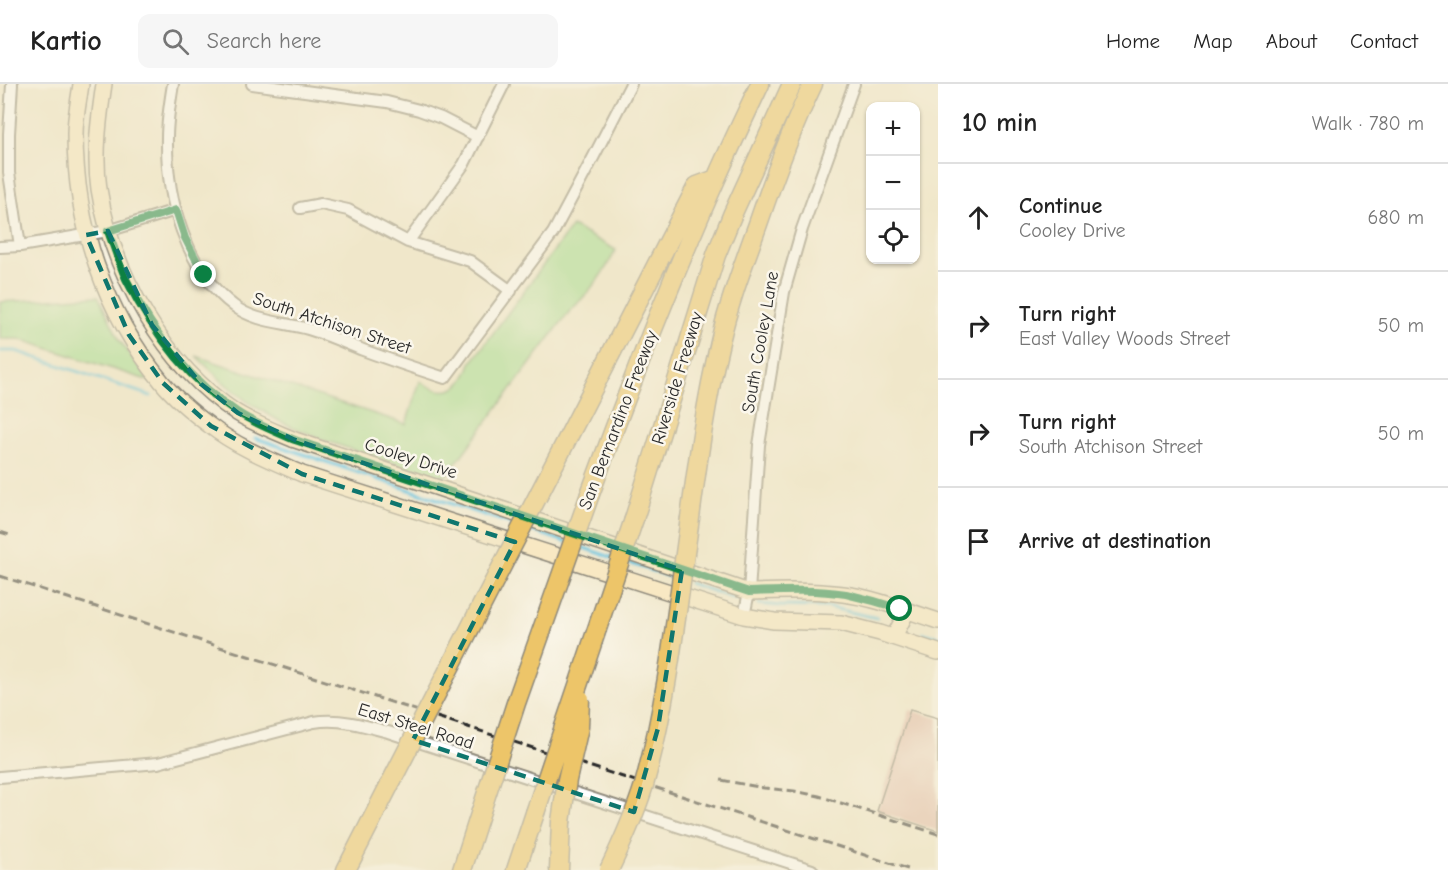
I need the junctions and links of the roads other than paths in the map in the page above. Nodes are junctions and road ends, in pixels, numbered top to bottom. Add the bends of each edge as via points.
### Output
1 (12, 84) edge
2 (81, 84) edge
3 (104, 84) edge
4 (173, 84) edge
5 (252, 84) edge
6 (504, 84) edge
7 (631, 84) edge
8 (760, 84) edge
9 (792, 84) edge
10 (813, 84) edge
11 (854, 84) edge
12 (478, 137) junction
13 (716, 179) junction
14 (300, 208) dead end
15 (176, 210) junction
16 (108, 231) junction
17 (86, 235) junction
18 (408, 242) junction
19 (20, 246) junction
20 (0, 247) edge
21 (511, 291) junction
22 (749, 592) junction
23 (907, 611) junction
24 (744, 616) junction
25 (938, 621) edge
26 (894, 637) junction
27 (938, 652) edge
28 (580, 679) junction
29 (0, 777) edge
30 (346, 870) edge
31 (462, 870) edge
32 (516, 870) edge
33 (559, 870) edge
34 (609, 870) edge
35 (812, 870) edge

1 - 19 street via 9,172
2 - 17 street via 75,131 77,185
3 - 16 street, Cooley Drive via 97,151 99,188
4 - 15 street, South Atchison Street via 167,164
5 - 12 street via 387,102 441,118
6 - 12 street
7 - 21 street via 553,233
8 - 13 highway
9 - 28 highway, Riverside Freeway, bridge via 716,255
10 - 34 highway, bridge via 770,189 720,340 705,414 658,728 643,787
11 - 22 street, South Cooley Lane via 802,229 784,292 759,445
12 - 18 street via 464,164
13 - 30 highway, bridge via 697,186
13 - 31 highway, San Bernardino Freeway, bridge via 590,494 522,684
14 - 18 street via 321,204 348,210
15 - 16 street
15 - 21 street, South Atchison Street via 204,275 234,306 249,315 309,329 445,378
16 - 17 street
16 - 22 street, Cooley Drive via 126,278 174,356 238,413 295,440
17 - 19 street
17 - 24 street via 129,335 163,383 211,426 253,452 302,474
18 - 21 street via 470,261
19 - 20 street
22 - 23 street, Cooley Drive via 844,594
22 - 24 street, South Cooley Lane
23 - 25 street, Cooley Drive
23 - 26 street
24 - 26 street via 841,623
26 - 27 street
28 - 32 highway, bridge
28 - 33 highway, bridge via 579,727 561,822
29 - 35 street, East Steel Road via 158,763 328,720 388,732

